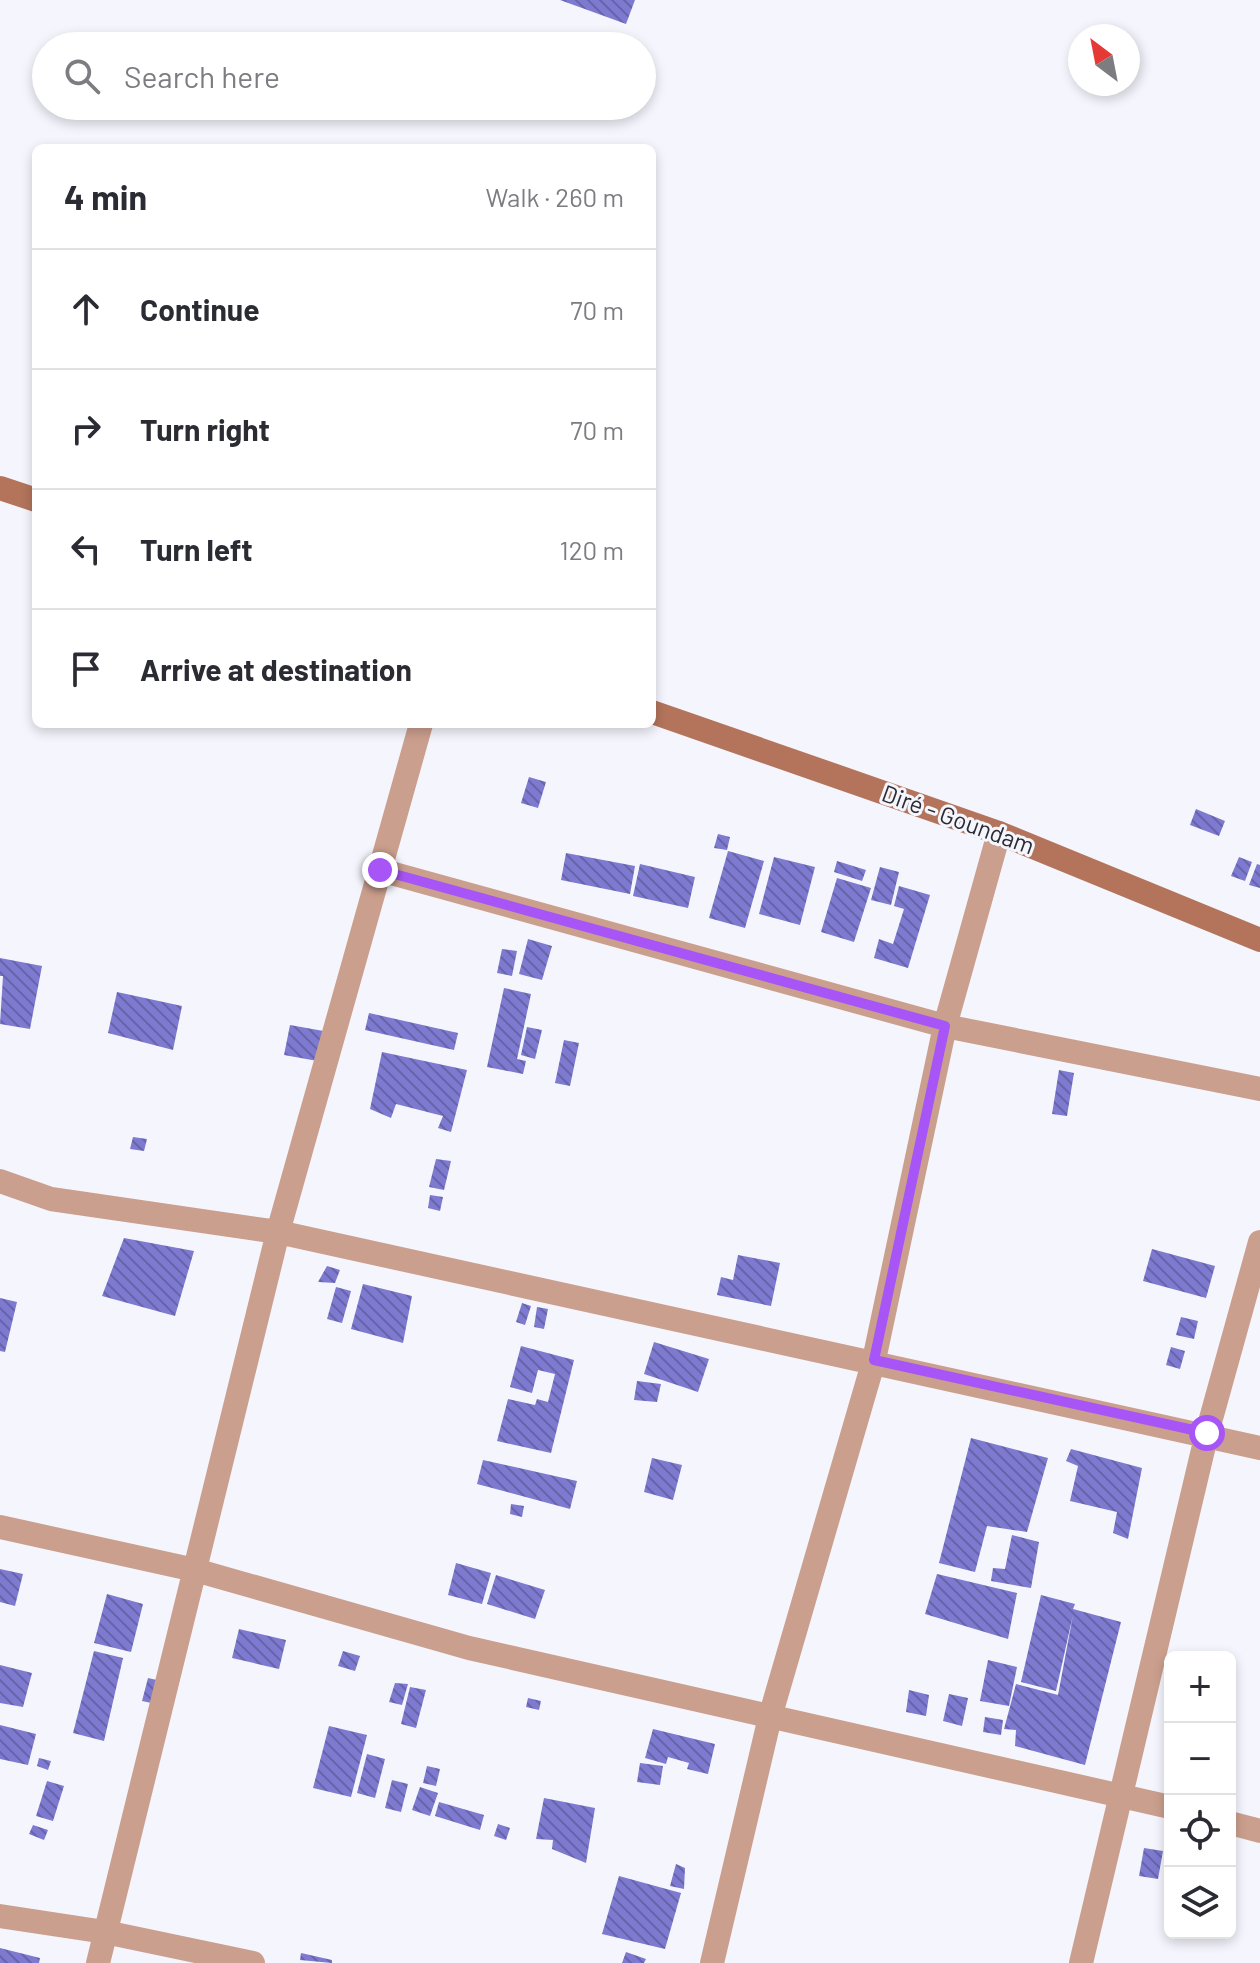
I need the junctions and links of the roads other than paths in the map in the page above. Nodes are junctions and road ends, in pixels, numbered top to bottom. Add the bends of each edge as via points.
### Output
1 (0, 488) edge
2 (32, 499) edge
3 (656, 713) edge
4 (420, 728) edge
5 (999, 833) junction
6 (380, 870) junction
7 (1260, 940) edge
8 (945, 1026) junction
9 (1260, 1089) edge
10 (0, 1181) edge
11 (278, 1232) junction
12 (1260, 1242) edge
13 (874, 1360) junction
14 (1207, 1433) junction
15 (1260, 1448) edge
16 (0, 1527) edge
17 (195, 1570) junction
18 (770, 1717) junction
19 (1122, 1795) junction
20 (1164, 1806) edge
21 (1236, 1825) edge
22 (1260, 1831) edge
23 (0, 1916) edge
24 (105, 1932) junction
25 (98, 1963) edge
26 (253, 1963) edge
27 (712, 1963) edge
28 (1081, 1963) edge

1 - 2 main road
3 - 5 main road, Diré - Goundam
4 - 6 street
5 - 7 main road, Diré - Goundam
5 - 8 street
6 - 8 street
6 - 11 street
8 - 9 street
8 - 13 street
10 - 11 street via 51,1199
11 - 13 street
11 - 17 street
12 - 14 street
13 - 14 street
13 - 18 street
14 - 15 street
14 - 19 street
16 - 17 street
17 - 18 street via 469,1648
17 - 24 street
18 - 19 street
18 - 27 street
19 - 20 street
19 - 28 street
21 - 22 street
23 - 24 street
24 - 25 street
24 - 26 street

